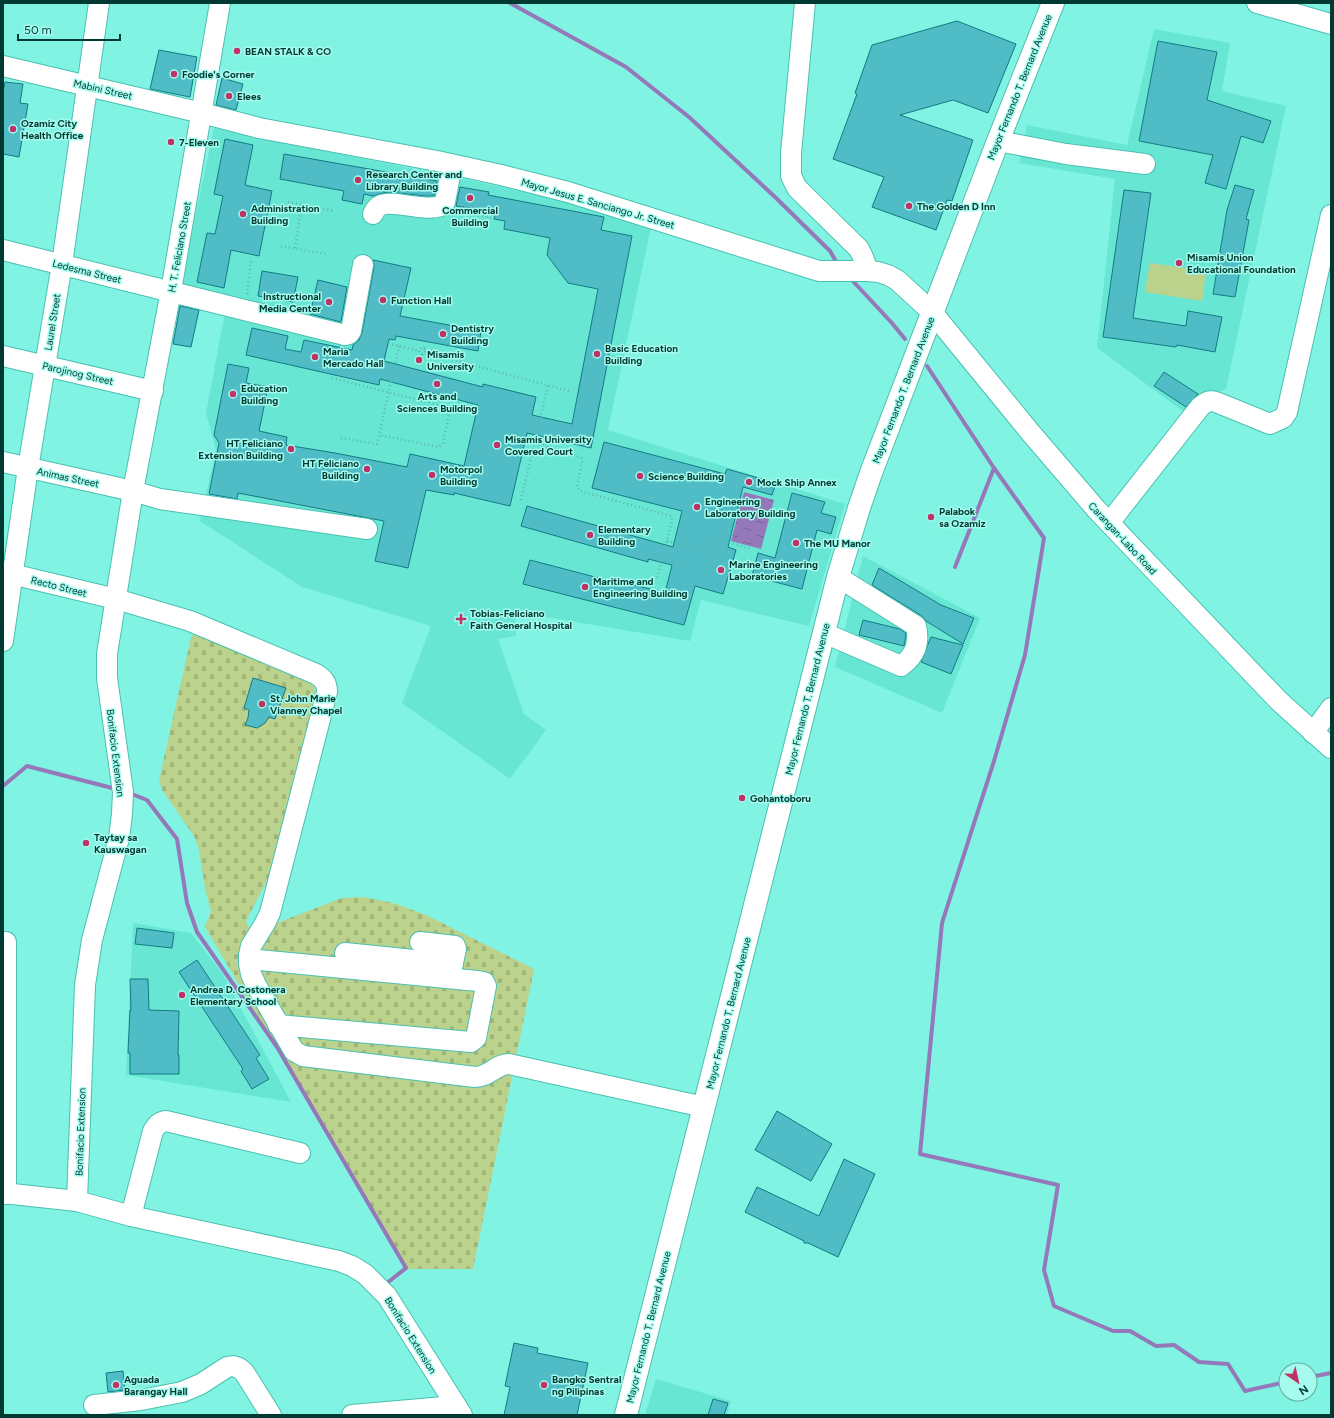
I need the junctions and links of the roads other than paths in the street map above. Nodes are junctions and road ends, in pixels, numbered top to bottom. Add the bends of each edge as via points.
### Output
1 (99, 3) edge
2 (220, 3) edge
3 (805, 3) edge
4 (1052, 3) edge
5 (1257, 3) edge
6 (1331, 24) edge
7 (3, 66) edge
8 (88, 86) junction
9 (202, 113) junction
10 (998, 141) junction
11 (1145, 164) dead end
12 (452, 165) junction
13 (373, 214) dead end
14 (1331, 215) edge
15 (3, 250) edge
16 (62, 264) junction
17 (363, 264) dead end
18 (868, 271) junction
19 (171, 291) junction
20 (932, 312) junction
21 (3, 356) edge
22 (45, 366) junction
23 (153, 391) junction
24 (3, 462) edge
25 (28, 468) junction
26 (133, 491) junction
27 (1110, 524) junction
28 (367, 529) dead end
29 (8, 573) edge
30 (838, 577) junction
31 (116, 599) junction
32 (824, 633) junction
33 (3, 640) edge
34 (1331, 708) edge
35 (1313, 733) junction
36 (1331, 748) edge
37 (6, 942) dead end
38 (420, 942) dead end
39 (345, 952) dead end
40 (249, 959) junction
41 (451, 971) junction
42 (278, 1025) junction
43 (4, 1052) edge
44 (704, 1107) junction
45 (300, 1153) dead end
46 (5, 1194) edge
47 (77, 1201) junction
48 (131, 1216) junction
49 (94, 1405) dead end
50 (459, 1410) edge
51 (271, 1415) edge
52 (352, 1415) edge
53 (626, 1415) edge

1 - 8 street, Laurel Street
2 - 9 street, H. T. Feliciano Street
3 - 18 street via 791,176 798,188 859,249
4 - 10 main road, Mayor Fernando T. Bernard Avenue
5 - 6 street
7 - 8 street, Mabini Street
8 - 9 street, Mabini Street
8 - 16 street, Laurel Street
9 - 12 street, Mayor Jesus E. Sanciango Jr. Street via 259,128
9 - 19 street, H. T. Feliciano Street
10 - 11 street via 1066,154
10 - 20 main road, Mayor Fernando T. Bernard Avenue
12 - 13 street via 445,202 441,206 429,208 384,204 376,208
12 - 18 street, Mayor Jesus E. Sanciango Jr. Street via 568,192 808,268 830,272
14 - 27 street via 1287,412 1283,418 1270,424 1211,400 1206,402
15 - 16 street, Ledesma Street
16 - 19 street, Ledesma Street
16 - 22 street, Laurel Street
17 - 19 street, Ledesma Street via 349,334 345,335
18 - 20 street, Mayor Jesus E. Sanciango Jr. Street via 888,275 897,280
19 - 23 street, H. T. Feliciano Street
20 - 27 street, Carangan-Labo Road via 1030,432
20 - 30 main road, Mayor Fernando T. Bernard Avenue via 858,508
21 - 22 street, Parojinog Street
22 - 23 street, Parojinog Street
22 - 25 street, Laurel Street
23 - 26 street, H. T. Feliciano Street
24 - 25 street, Animas Street
25 - 26 street, Animas Street
25 - 29 street, Laurel Street
26 - 28 street, Animas Street via 160,499
26 - 31 street, Bonifacio Extension
27 - 35 street, Carangan-Labo Road via 1274,696
29 - 31 street, Recto Street
29 - 33 street, Laurel Street
30 - 32 main road, Mayor Fernando T. Bernard Avenue
30 - 32 street via 916,626 917,645 914,654 901,666
31 - 40 street, Recto Street via 213,630 316,674 327,685 270,913 251,946
31 - 47 street, Bonifacio Extension via 107,654 106,678 123,792 122,814 119,838 88,960 85,985
32 - 44 main road, Mayor Fernando T. Bernard Avenue
34 - 35 street
35 - 36 street, Carangan-Labo Road
37 - 43 street
38 - 41 street via 455,946
39 - 41 street
40 - 41 street
40 - 42 street via 251,974
41 - 42 street via 485,984 476,1038 471,1042
42 - 44 street via 290,1047 298,1055 303,1056 475,1077 509,1064
43 - 46 street
44 - 53 main road, Mayor Fernando T. Bernard Avenue
45 - 48 street via 166,1121 161,1122 153,1131
46 - 47 street
47 - 48 street, Bonifacio Extension
48 - 50 street, Bonifacio Extension via 339,1261 366,1274 387,1296
49 - 51 street via 182,1392 233,1366 244,1372
50 - 52 street

